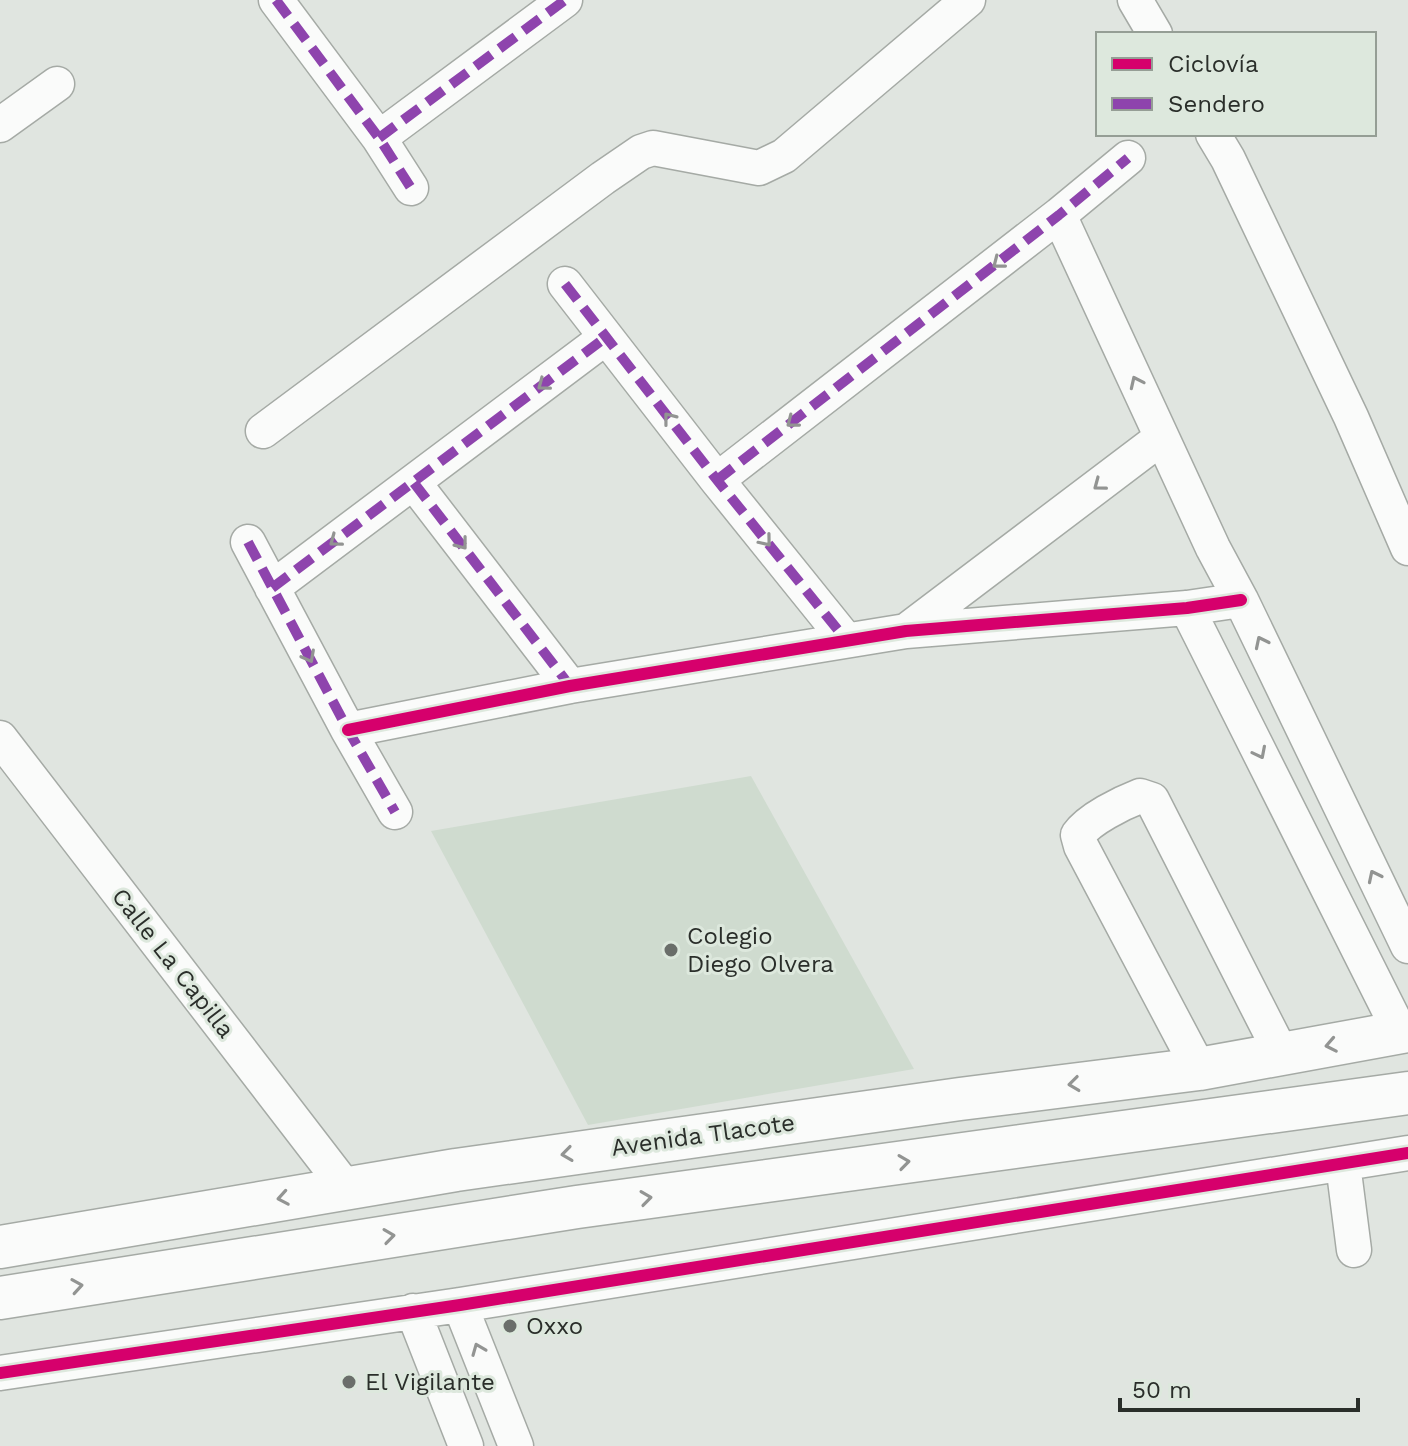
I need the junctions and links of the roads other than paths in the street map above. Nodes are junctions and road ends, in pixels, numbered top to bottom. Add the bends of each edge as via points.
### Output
1 (276, 0) edge
2 (565, 0) edge
3 (968, 0) edge
4 (1135, 0) edge
5 (1154, 32) edge
6 (57, 84) dead end
7 (0, 125) edge
8 (1214, 136) edge
9 (379, 138) junction
10 (1128, 158) dead end
11 (411, 188) dead end
12 (1059, 215) junction
13 (565, 284) dead end
14 (605, 338) junction
15 (263, 431) dead end
16 (1161, 438) junction
17 (717, 480) junction
18 (414, 483) junction
19 (248, 542) dead end
20 (1408, 548) edge
21 (272, 588) junction
22 (1241, 600) junction
23 (1187, 608) junction
24 (906, 631) junction
25 (846, 640) junction
26 (570, 686) junction
27 (348, 730) junction
28 (0, 738) edge
29 (395, 812) dead end
30 (1408, 946) edge
31 (1404, 1031) edge
32 (1282, 1055) junction
33 (1199, 1069) junction
34 (1408, 1093) edge
35 (1408, 1153) edge
36 (1343, 1164) junction
37 (346, 1188) junction
38 (0, 1247) edge
39 (1354, 1250) dead end
40 (0, 1298) edge
41 (460, 1305) junction
42 (413, 1311) junction
43 (0, 1373) edge
44 (466, 1446) edge
45 (516, 1446) edge

1 - 9 street
2 - 9 street
3 - 15 street via 767,165 759,168 653,148 641,152
4 - 5 street
6 - 7 street
8 - 20 street via 1351,417
9 - 11 street
10 - 12 street
16 -> 12 street
12 -> 17 street
13 - 14 street
17 -> 14 street
14 -> 18 street
16 - 22 street
16 -> 24 street
17 -> 25 street
18 -> 21 street
18 -> 26 street
19 - 21 street
21 -> 27 street
22 - 23 street
30 -> 22 street
23 - 24 street
23 -> 31 street
24 - 25 street
25 - 26 street
26 - 27 street
27 - 29 street
28 - 37 street, Calle La Capilla
31 -> 32 main road, Avenida Tlacote
32 - 33 main road, Avenida Tlacote
32 - 33 street via 1152,800 1140,796 1078,835
33 -> 37 main road, Avenida Tlacote
40 -> 34 main road via 577,1207
35 - 36 street
36 - 39 street
36 - 41 street
37 -> 38 main road, Avenida Tlacote
41 - 42 street
45 -> 41 street
42 - 43 street
42 - 44 street

